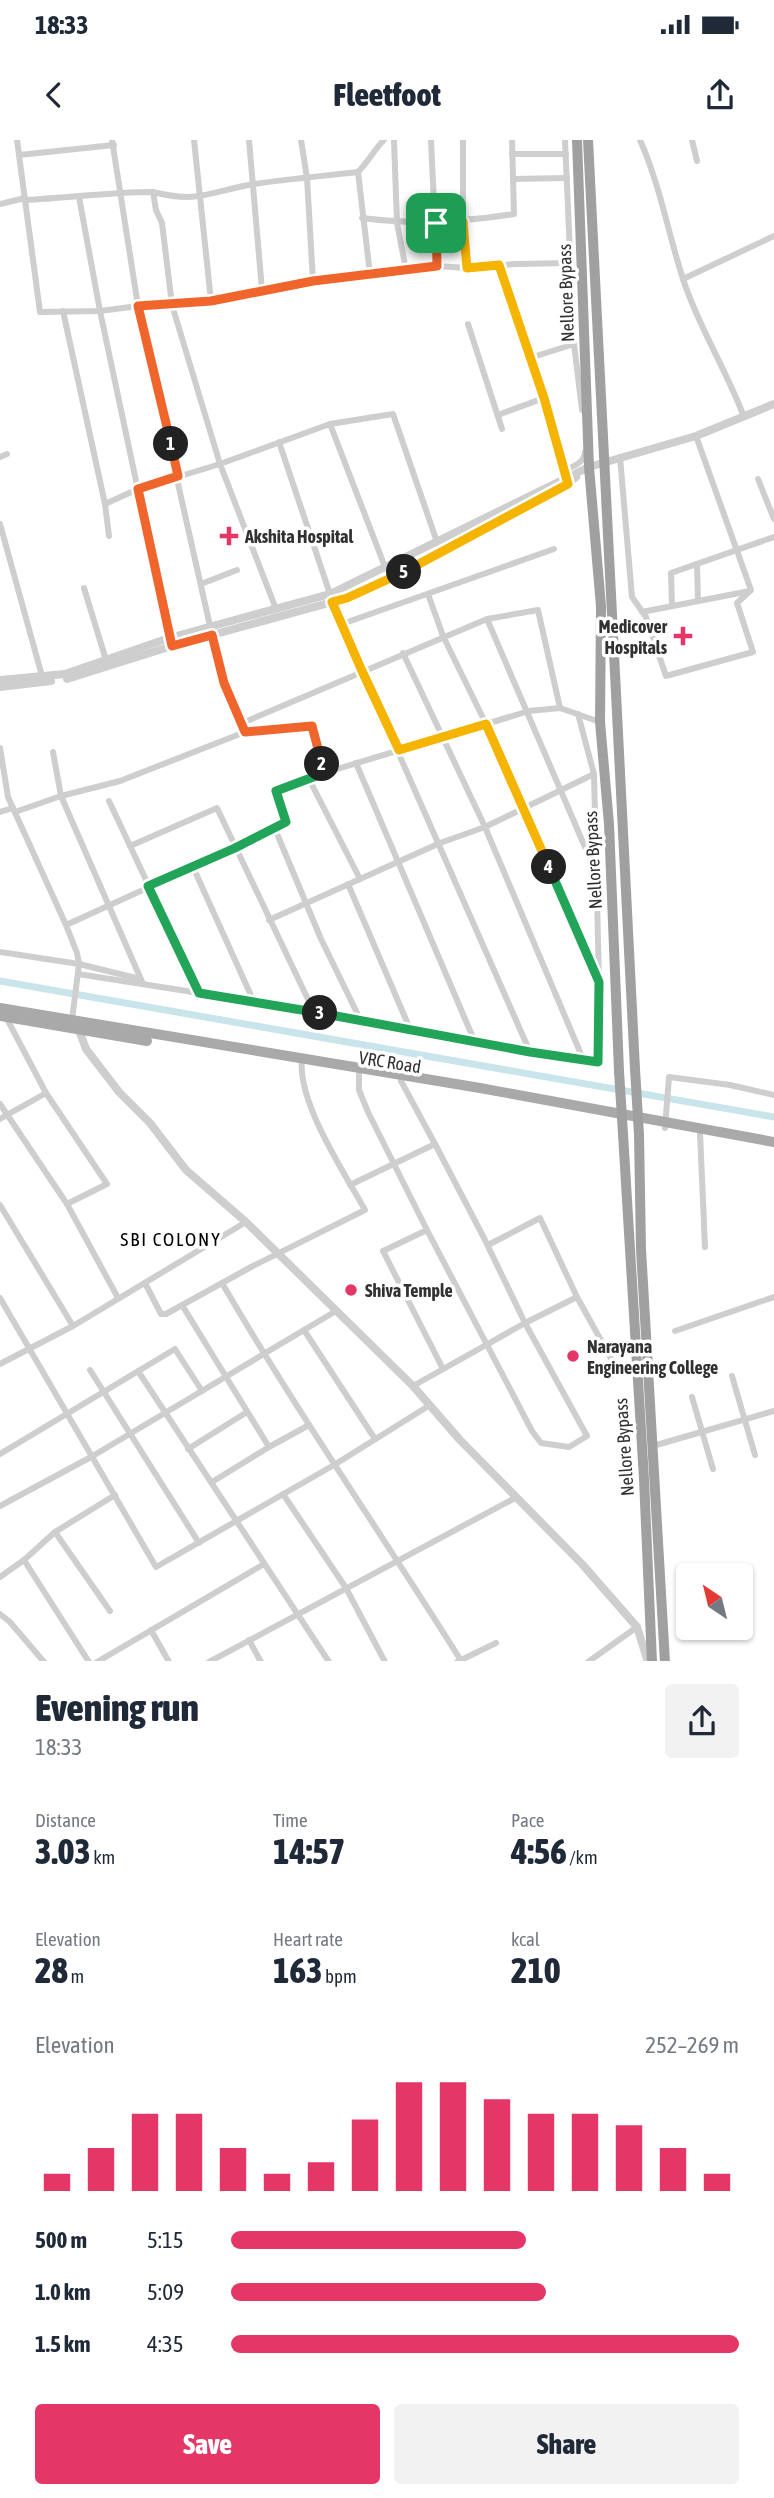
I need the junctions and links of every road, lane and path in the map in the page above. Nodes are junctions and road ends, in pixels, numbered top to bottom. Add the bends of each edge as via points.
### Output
1 (17, 140) edge
2 (194, 140) edge
3 (249, 140) edge
4 (301, 140) edge
5 (384, 140) edge
6 (394, 140) edge
7 (431, 140) edge
8 (463, 140) edge
9 (512, 140) edge
10 (565, 140) edge
11 (577, 140) edge
12 (588, 140) edge
13 (640, 140) edge
14 (692, 140) edge
15 (113, 143) edge
16 (512, 154) junction
17 (566, 154) junction
18 (19, 155) junction
19 (697, 162) dead end
20 (358, 172) junction
21 (307, 178) junction
22 (567, 178) junction
23 (513, 179) junction
24 (253, 185) junction
25 (119, 192) junction
26 (153, 192) junction
27 (79, 197) junction
28 (199, 198) junction
29 (25, 199) junction
30 (0, 204) edge
31 (362, 218) junction
32 (463, 222) junction
33 (397, 223) junction
34 (436, 223) junction
35 (774, 236) edge
36 (572, 263) junction
37 (499, 265) junction
38 (437, 266) junction
39 (467, 268) junction
40 (406, 270) junction
41 (370, 274) junction
42 (683, 279) junction
43 (313, 281) junction
44 (262, 290) junction
45 (211, 301) junction
46 (173, 305) junction
47 (138, 306) junction
48 (63, 311) junction
49 (100, 311) junction
50 (468, 324) dead end
51 (574, 344) junction
52 (530, 358) junction
53 (544, 398) junction
54 (774, 404) edge
55 (498, 415) junction
56 (744, 416) junction
57 (330, 424) junction
58 (502, 429) dead end
59 (696, 436) junction
60 (279, 442) junction
61 (620, 457) junction
62 (603, 463) junction
63 (220, 464) junction
64 (589, 467) junction
65 (178, 476) junction
66 (567, 477) junction
67 (758, 479) dead end
68 (138, 489) junction
69 (105, 504) junction
70 (774, 519) edge
71 (0, 524) edge
72 (109, 536) dead end
73 (774, 537) edge
74 (437, 542) junction
75 (554, 549) dead end
76 (736, 551) junction
77 (697, 564) junction
78 (385, 567) junction
79 (237, 570) dead end
80 (201, 584) junction
81 (83, 588) dead end
82 (751, 590) junction
83 (428, 594) junction
84 (331, 598) junction
85 (698, 601) junction
86 (673, 606) junction
87 (275, 608) junction
88 (642, 612) junction
89 (488, 619) junction
90 (342, 624) junction
91 (211, 631) junction
92 (443, 636) junction
93 (170, 642) junction
94 (403, 653) junction
95 (106, 660) junction
96 (362, 671) junction
97 (42, 677) junction
98 (0, 680) edge
99 (0, 687) edge
100 (560, 708) junction
101 (529, 712) junction
102 (578, 714) junction
103 (600, 722) junction
104 (240, 724) junction
105 (486, 724) junction
106 (245, 732) junction
107 (442, 737) junction
108 (0, 748) edge
109 (399, 750) junction
110 (53, 752) dead end
111 (356, 763) junction
112 (324, 773) junction
113 (594, 774) junction
114 (309, 779) junction
115 (563, 791) junction
116 (61, 796) junction
117 (109, 801) dead end
118 (523, 808) junction
119 (14, 810) junction
120 (0, 812) edge
121 (485, 827) junction
122 (275, 829) junction
123 (440, 843) junction
124 (130, 846) junction
125 (235, 848) junction
126 (398, 863) junction
127 (193, 867) junction
128 (596, 873) junction
129 (360, 879) junction
130 (348, 884) junction
131 (148, 886) junction
132 (307, 901) junction
133 (109, 905) junction
134 (269, 920) junction
135 (66, 925) junction
136 (0, 952) edge
137 (79, 964) junction
138 (78, 978) junction
139 (141, 982) junction
140 (599, 982) junction
141 (199, 993) junction
142 (254, 1002) junction
143 (314, 1012) junction
144 (2, 1014) edge
145 (362, 1021) junction
146 (74, 1027) junction
147 (410, 1029) junction
148 (474, 1040) junction
149 (530, 1052) junction
150 (583, 1059) junction
151 (302, 1062) junction
152 (359, 1074) junction
153 (401, 1081) junction
154 (46, 1093) junction
155 (774, 1095) edge
156 (0, 1104) edge
157 (7, 1114) junction
158 (0, 1119) edge
159 (665, 1126) junction
160 (699, 1133) junction
161 (435, 1144) junction
162 (774, 1144) edge
163 (396, 1163) junction
164 (351, 1185) junction
165 (67, 1204) junction
166 (0, 1205) edge
167 (246, 1222) junction
168 (427, 1230) junction
169 (488, 1245) junction
170 (705, 1247) dead end
171 (278, 1254) junction
172 (145, 1283) junction
173 (222, 1283) junction
174 (577, 1297) junction
175 (774, 1297) edge
176 (0, 1298) edge
177 (118, 1298) junction
178 (182, 1306) junction
179 (336, 1311) junction
180 (525, 1323) junction
181 (72, 1326) junction
182 (304, 1330) junction
183 (675, 1331) dead end
184 (487, 1345) junction
185 (30, 1348) junction
186 (264, 1354) junction
187 (0, 1364) edge
188 (443, 1369) junction
189 (90, 1370) dead end
190 (138, 1371) junction
191 (619, 1373) dead end
192 (732, 1376) dead end
193 (226, 1377) junction
194 (413, 1386) junction
195 (202, 1391) junction
196 (105, 1392) junction
197 (692, 1397) dead end
198 (430, 1405) junction
199 (774, 1411) edge
200 (166, 1412) junction
201 (247, 1412) junction
202 (67, 1414) junction
203 (745, 1420) junction
204 (309, 1425) junction
205 (704, 1433) junction
206 (130, 1434) junction
207 (375, 1439) junction
208 (269, 1447) junction
209 (653, 1447) junction
210 (188, 1449) junction
211 (0, 1454) edge
212 (755, 1455) dead end
213 (90, 1457) junction
214 (334, 1465) junction
215 (713, 1469) dead end
216 (212, 1482) junction
217 (283, 1494) junction
218 (115, 1495) junction
219 (514, 1498) junction
220 (0, 1506) edge
221 (237, 1521) junction
222 (55, 1532) junction
223 (199, 1543) junction
224 (24, 1560) junction
225 (398, 1560) junction
226 (264, 1564) junction
227 (0, 1577) edge
228 (346, 1588) junction
229 (110, 1611) dead end
230 (0, 1614) edge
231 (297, 1614) junction
232 (637, 1627) junction
233 (150, 1630) junction
234 (249, 1640) junction
235 (496, 1643) dead end
236 (459, 1660) edge
237 (44, 1661) edge
238 (89, 1661) edge
239 (97, 1661) edge
240 (169, 1661) edge
241 (209, 1661) edge
242 (261, 1661) edge
243 (329, 1661) edge
244 (385, 1661) edge
245 (588, 1661) edge
246 (650, 1661) edge
247 (664, 1661) edge

1 - 18 street
2 - 28 street
3 - 24 street
4 - 21 street
5 - 20 street
6 - 33 street
7 - 34 street
8 - 32 street
9 - 16 street
10 - 17 street
11 - 64 highway, Nellore Bypass
12 - 62 highway, Nellore Bypass
13 - 42 street
14 - 19 street
15 - 18 street
15 - 25 street
16 - 17 street
16 - 23 street
17 - 22 street
18 - 29 street
20 - 21 street
20 - 31 street
21 - 24 street
21 - 43 street
22 - 23 street
22 - 36 street
23 - 32 street via 514,214
24 - 28 street
24 - 44 street
25 - 26 street
25 - 27 street
25 - 47 street
26 - 28 street
26 - 46 street
27 - 29 street
27 - 49 street
28 - 45 street
29 - 30 street
29 - 48 street via 40,312
31 - 33 street
31 - 41 street
32 - 34 street
32 - 39 street
33 - 34 street
33 - 40 street
34 - 38 street
35 - 42 street
36 - 37 street
36 - 51 street
37 - 39 street
37 - 52 street
38 - 39 street
38 - 40 street
40 - 41 street
41 - 43 street
42 - 56 street
43 - 44 street
44 - 45 street
45 - 46 street
46 - 47 street
46 - 63 street
47 - 49 street
47 - 65 street
48 - 49 street
48 - 69 street
49 - 68 street
50 - 55 street
51 - 52 street
51 - 66 street via 586,441 585,458
52 - 53 street
53 - 55 street
53 - 66 street
54 - 56 street
55 - 58 street
56 - 59 street
57 - 60 street
57 - 74 street via 393,414
57 - 78 street
59 - 61 street
59 - 76 street
60 - 63 street
60 - 84 street
61 - 62 street
61 - 88 street via 632,597
62 - 64 street
62 - 209 highway, Nellore Bypass, bridge
63 - 65 street
63 - 87 street
64 - 66 street
64 - 103 highway, Nellore Bypass via 601,606
65 - 68 street
65 - 80 street
66 - 74 street
66 - 84 street via 405,572 347,598
67 - 70 street
68 - 69 street
68 - 93 street
69 - 72 street
71 - 97 street
73 - 76 street
74 - 78 street
75 - 83 street
76 - 77 street
76 - 82 street
77 - 85 street
77 - 86 street via 671,573
78 - 84 street
79 - 80 street
80 - 91 street
81 - 95 street
82 - 85 street
82 - 88 street via 737,603 753,652 666,676
83 - 90 street
83 - 92 street
84 - 87 street
84 - 90 street
84 - 91 street
85 - 86 street
86 - 88 street
87 - 91 street
89 - 92 street
89 - 100 street via 538,610
89 - 101 street
90 - 96 street
91 - 93 street
91 - 104 street
92 - 94 street
92 - 105 street
93 - 95 street
93 - 99 street via 69,678
94 - 96 street
94 - 107 street
95 - 97 street
96 - 104 street
96 - 109 street
97 - 98 street
100 - 101 street
100 - 102 street
101 - 105 street
101 - 115 street
102 - 103 street
102 - 113 street
103 - 246 highway, Nellore Bypass, bridge via 644,1479
104 - 106 street
105 - 107 street
105 - 118 street
106 - 112 street via 312,726
106 - 116 street via 120,782
107 - 109 street
107 - 121 street
108 - 119 street
109 - 111 street
109 - 123 street
110 - 116 street
111 - 112 street
111 - 126 street
112 - 114 street
113 - 115 street
113 - 128 street
114 - 122 street via 276,791 286,822
114 - 129 street
115 - 118 street
115 - 128 street
116 - 119 street
116 - 133 street
117 - 124 street
118 - 121 street
118 - 140 street
119 - 120 street
119 - 135 street
121 - 123 street
121 - 150 street
122 - 125 street
122 - 132 street
123 - 126 street
123 - 149 street
124 - 125 street via 216,808
124 - 131 street
125 - 127 street
125 - 134 street
126 - 129 street
126 - 148 street
127 - 131 street
127 - 142 street
128 - 140 street
129 - 130 street
130 - 132 street
130 - 147 street
131 - 133 street
131 - 141 street
132 - 134 street
132 - 145 street
133 - 135 street
133 - 139 street
134 - 143 street
135 - 137 street
136 - 137 street
137 - 138 street
137 - 139 street
138 - 139 street
138 - 146 street
139 - 141 street
140 - 150 street via 598,1062
141 - 142 street
142 - 143 street
143 - 145 street
144 - 146 main road, VRC Road
144 - 154 street
145 - 147 street
146 - 151 main road, VRC Road
146 - 167 street via 119,1092 186,1170
147 - 148 street
148 - 149 street
149 - 150 street
151 - 152 main road, VRC Road
151 - 159 main road via 604,1110
151 - 164 street via 314,1116
152 - 153 main road, VRC Road
152 - 163 street via 359,1090
153 - 159 main road, VRC Road
153 - 161 street
154 - 157 street
154 - 165 street via 107,1184
155 - 159 street via 669,1077
156 - 157 street
157 - 158 street
157 - 165 street
159 - 160 main road, VRC Road
159 - 162 main road
160 - 162 main road, VRC Road
160 - 170 street
161 - 163 street
161 - 169 street
163 - 164 street
163 - 168 street
164 - 171 street via 365,1210
165 - 177 street
166 - 181 street
167 - 171 street
167 - 172 street
168 - 184 street
168 - 188 street via 383,1251
169 - 174 street via 540,1217
169 - 180 street
171 - 173 street
171 - 179 street
172 - 177 street
172 - 178 street via 161,1314
173 - 178 street
173 - 186 street
174 - 180 street
174 - 191 street
175 - 183 street
176 - 185 street
177 - 181 street
178 - 193 street
179 - 182 street
179 - 194 street
180 - 184 street
180 - 184 street via 587,1436 569,1447 541,1443
181 - 185 street
182 - 186 street
182 - 207 street
184 - 188 street
185 - 187 street
185 - 202 street
186 - 193 street
186 - 204 street
188 - 194 street
189 - 196 street
190 - 195 street via 175,1349
190 - 196 street
190 - 200 street
192 - 203 street
193 - 195 street
193 - 201 street
194 - 198 street
195 - 200 street
196 - 202 street
196 - 206 street
197 - 205 street
198 - 207 street
198 - 219 street
199 - 203 street
200 - 206 street
200 - 210 street
201 - 208 street
201 - 210 street
202 - 211 street
202 - 213 street
203 - 205 street
203 - 212 street
204 - 208 street
204 - 214 street
205 - 209 street
205 - 215 street
206 - 213 street
206 - 223 street
207 - 214 street
208 - 216 street
209 - 247 highway, Nellore Bypass
210 - 216 street
213 - 218 street
213 - 220 street
214 - 217 street
214 - 225 street
216 - 221 street
217 - 221 street
217 - 228 street
218 - 222 street
218 - 223 street via 156,1567
219 - 225 street
219 - 232 street via 582,1564
221 - 223 street
221 - 226 street
222 - 224 street
222 - 229 street
224 - 227 street
224 - 238 street
225 - 228 street
225 - 236 street
226 - 231 street
226 - 233 street
228 - 231 street
228 - 244 street
230 - 237 street
231 - 234 street
231 - 243 street
232 - 245 street
232 - 246 street
233 - 239 street
233 - 240 street
234 - 241 street
234 - 242 street
235 - 236 street

